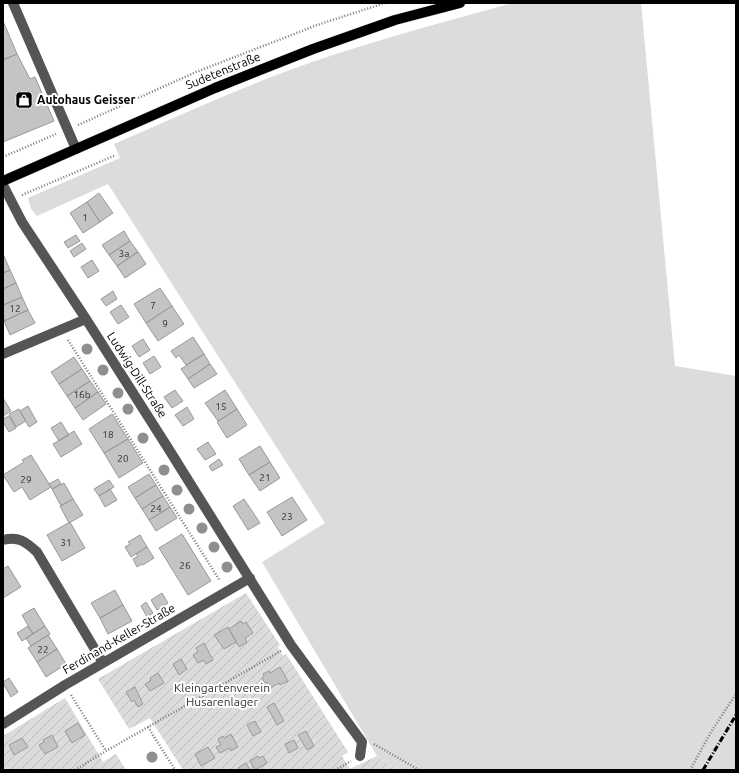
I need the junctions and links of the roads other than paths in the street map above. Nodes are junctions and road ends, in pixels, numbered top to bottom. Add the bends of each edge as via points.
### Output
1 (13, 3) edge
2 (460, 3) edge
3 (76, 148) junction
4 (3, 181) edge
5 (3, 185) edge
6 (86, 319) junction
7 (3, 354) edge
8 (3, 540) edge
9 (250, 578) junction
10 (103, 664) junction
11 (3, 724) edge
12 (360, 756) dead end

1 - 3 street
2 - 3 main road, Sudetenstraße via 395,20 313,49
3 - 4 main road, Sudetenstraße
5 - 6 street, Ludwig-Dill-Straße via 22,222
6 - 7 street
6 - 9 street, Ludwig-Dill-Straße
8 - 10 street via 14,538 26,542 37,552
9 - 10 street, Ferdinand-Keller-Straße
9 - 12 street, Ludwig-Dill-Straße via 291,645 362,742
10 - 11 street, Ferdinand-Keller-Straße

